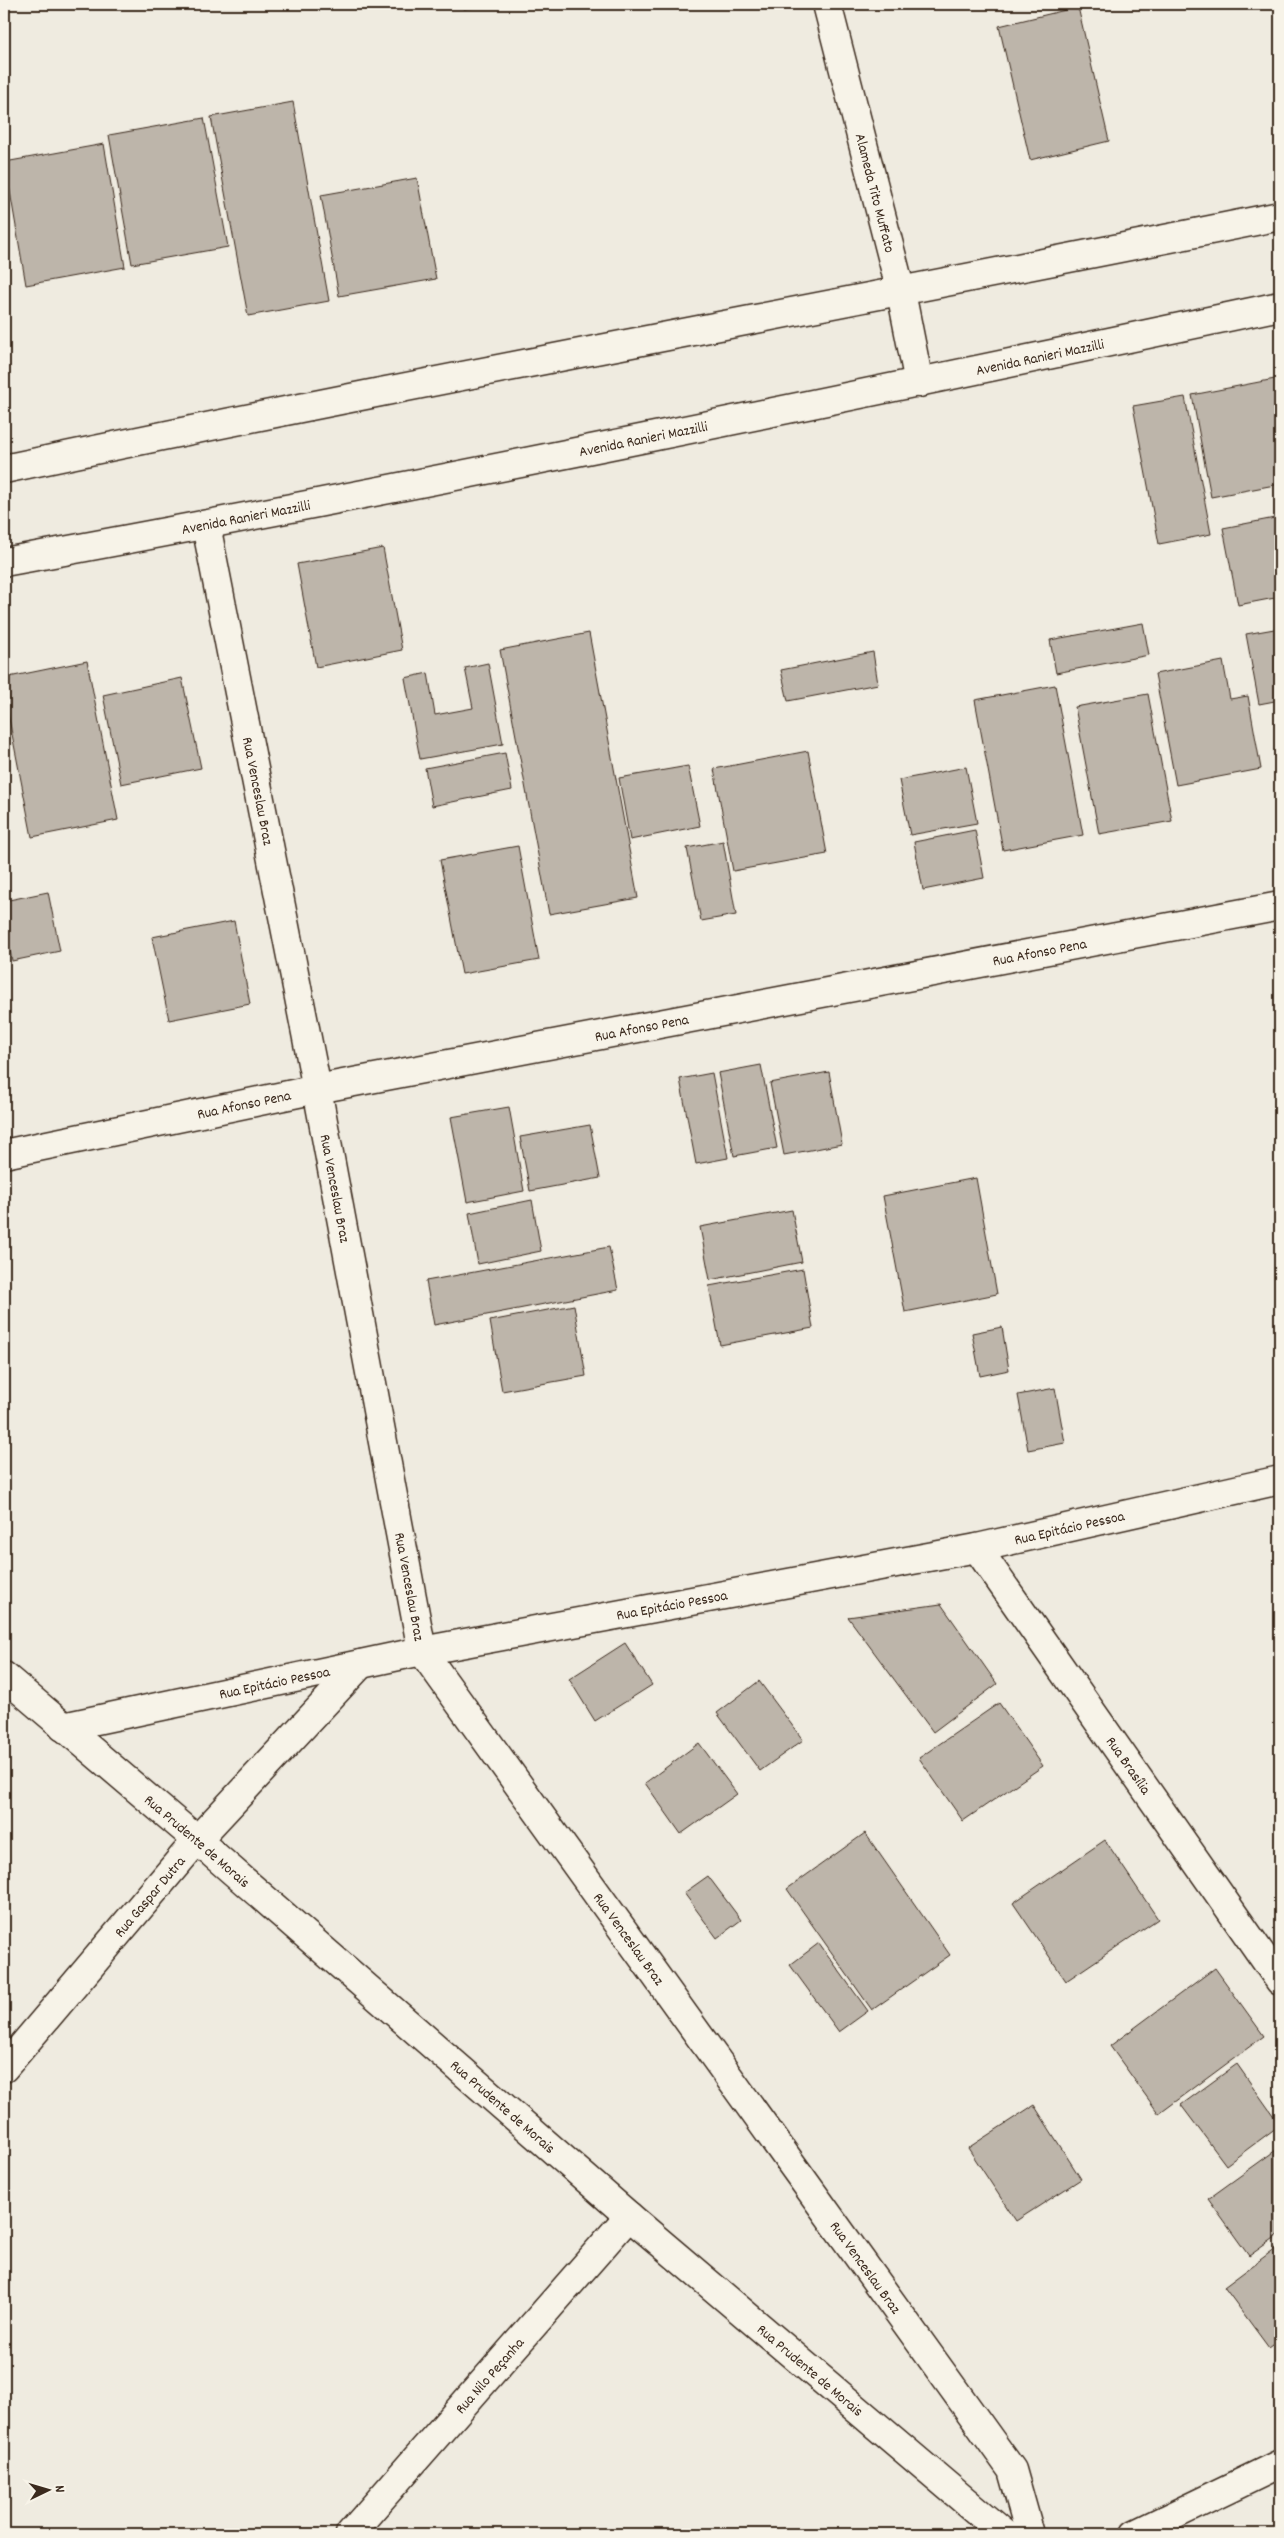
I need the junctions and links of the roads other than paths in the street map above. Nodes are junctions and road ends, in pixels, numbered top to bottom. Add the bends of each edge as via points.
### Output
1 (827, 4) edge
2 (1280, 216) edge
3 (901, 292) junction
4 (1280, 306) edge
5 (919, 383) junction
6 (4, 469) edge
7 (206, 525) junction
8 (4, 562) edge
9 (1280, 906) edge
10 (317, 1089) junction
11 (4, 1154) edge
12 (1280, 1480) edge
13 (976, 1548) junction
14 (422, 1651) junction
15 (361, 1664) junction
16 (4, 1676) edge
17 (63, 1728) junction
18 (196, 1840) junction
19 (1280, 1981) edge
20 (4, 2068) edge
21 (629, 2216) junction
22 (1280, 2464) edge
23 (350, 2534) edge
24 (1004, 2534) edge
25 (1030, 2534) edge
26 (1135, 2534) edge

1 - 3 street, Alameda Tito Muffato
2 - 3 street
3 - 5 street, Alameda Tito Muffato
3 - 6 street
4 - 5 street, Avenida Ranieri Mazzilli
5 - 7 street, Avenida Ranieri Mazzilli
7 - 8 street, Avenida Ranieri Mazzilli
7 - 10 street, Rua Venceslau Braz
9 - 10 street, Rua Afonso Pena
10 - 11 street, Rua Afonso Pena
10 - 14 street, Rua Venceslau Braz
12 - 13 street, Rua Epitácio Pessoa
13 - 14 street, Rua Epitácio Pessoa
13 - 19 street, Rua Brasília
14 - 15 street, Rua Epitácio Pessoa
14 - 25 street, Rua Venceslau Braz via 1012,2470
15 - 17 street, Rua Epitácio Pessoa
15 - 18 street, Rua Gaspar Dutra
16 - 17 street, Rua Prudente de Morais
17 - 18 street, Rua Prudente de Morais
18 - 20 street, Rua Gaspar Dutra
18 - 21 street, Rua Prudente de Morais
21 - 23 street, Rua Nilo Peçanha
21 - 24 street, Rua Prudente de Morais
22 - 26 street

